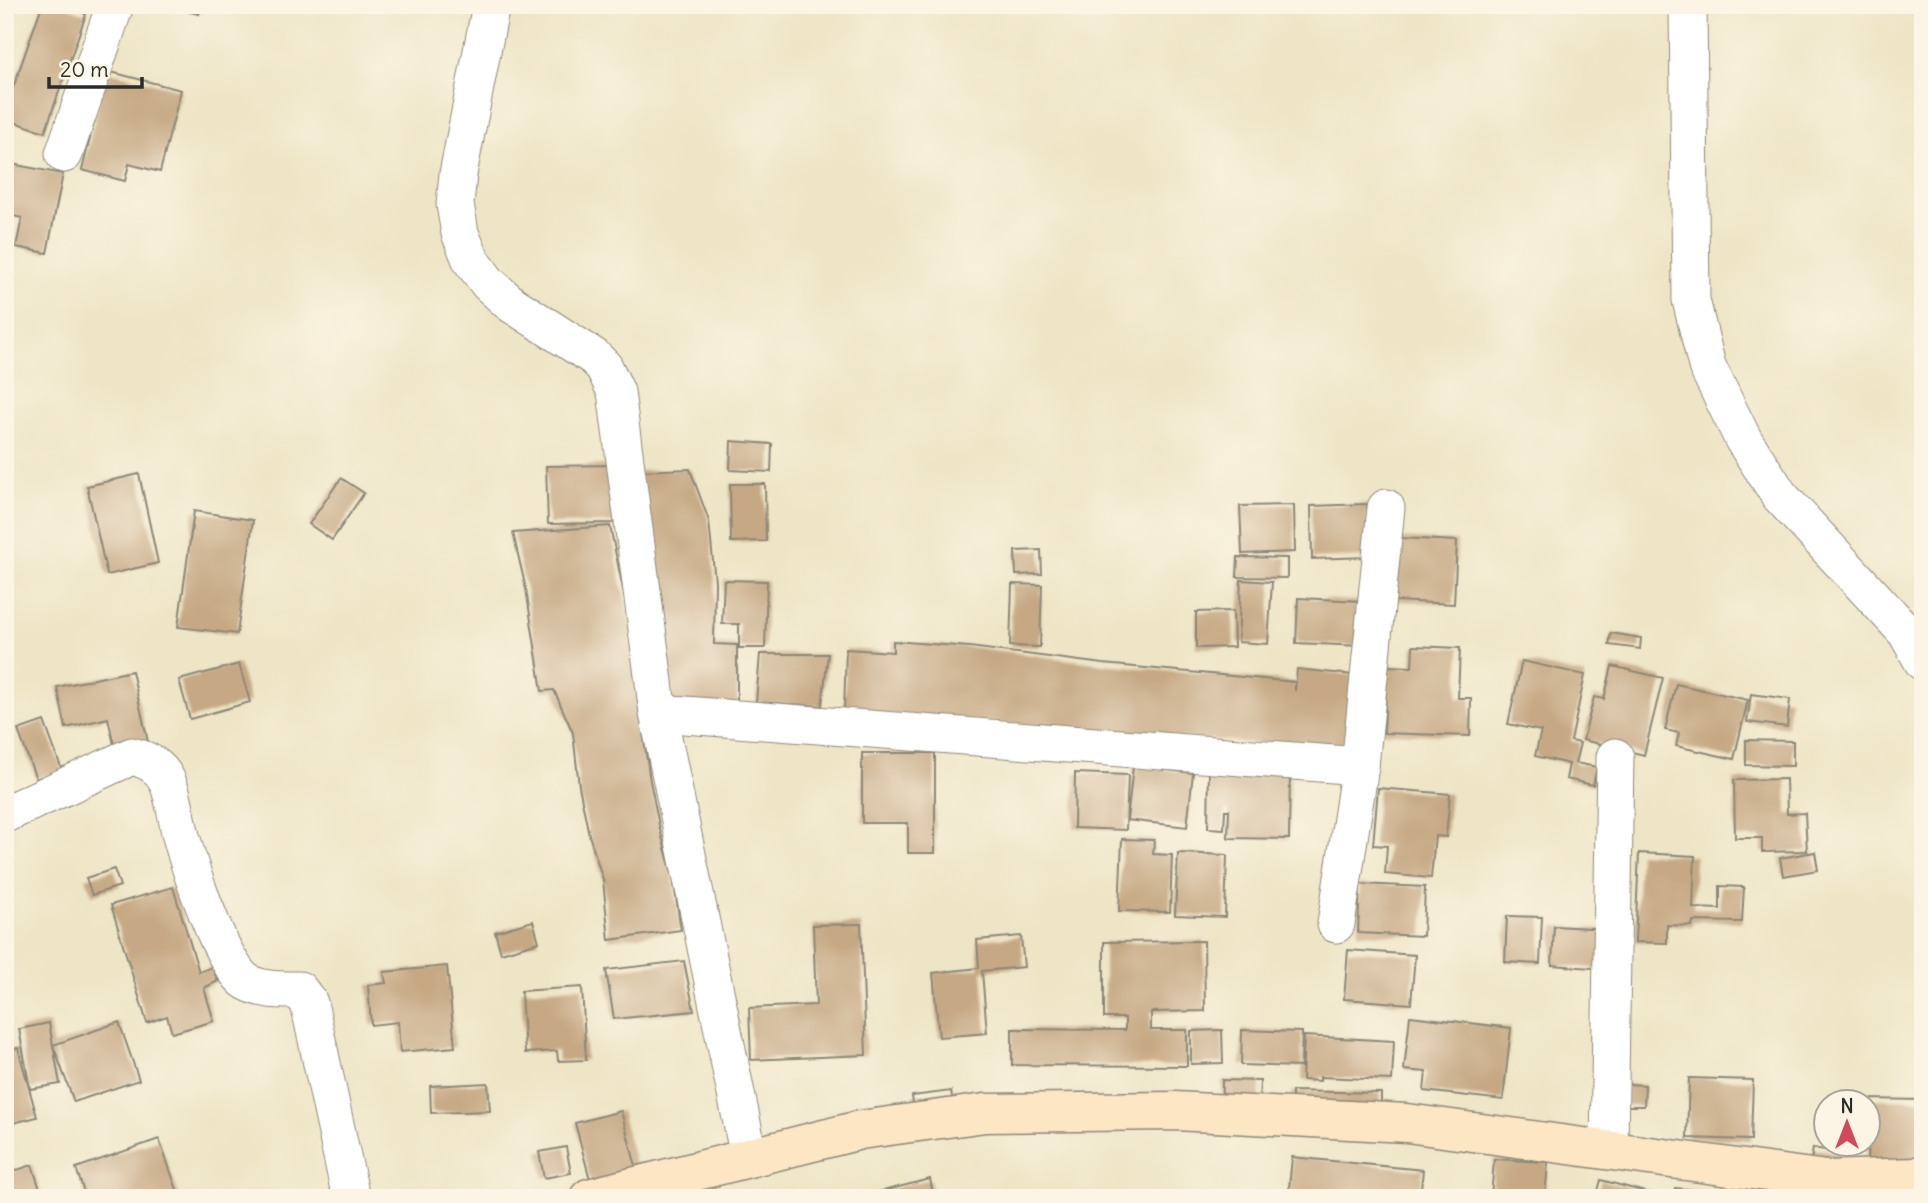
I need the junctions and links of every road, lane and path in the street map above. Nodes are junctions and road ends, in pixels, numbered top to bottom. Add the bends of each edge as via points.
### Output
1 (115, 5) edge
2 (491, 5) edge
3 (1688, 5) edge
4 (64, 154) dead end
5 (1386, 508) dead end
6 (1923, 662) edge
7 (658, 713) junction
8 (1615, 757) dead end
9 (1360, 766) junction
10 (5, 814) edge
11 (1336, 924) dead end
12 (1609, 1149) junction
13 (749, 1157) junction
14 (1923, 1174) edge
15 (639, 1192) edge
16 (351, 1198) edge
17 (589, 1198) edge

1 - 4 street
2 - 7 street via 458,174 455,204 460,233 488,284 594,356 611,379 619,405
3 - 6 street via 1691,300 1707,366 1743,439 1780,496 1906,632
5 - 9 street
7 - 9 street
7 - 13 street
8 - 12 street
9 - 11 street
10 - 16 street via 132,757 147,760 166,779 183,844 229,959 245,981 270,990 299,990 309,1003
12 - 13 street via 1407,1123 1175,1111 1012,1112 860,1130
12 - 14 street via 1826,1180
13 - 15 street
15 - 17 street

